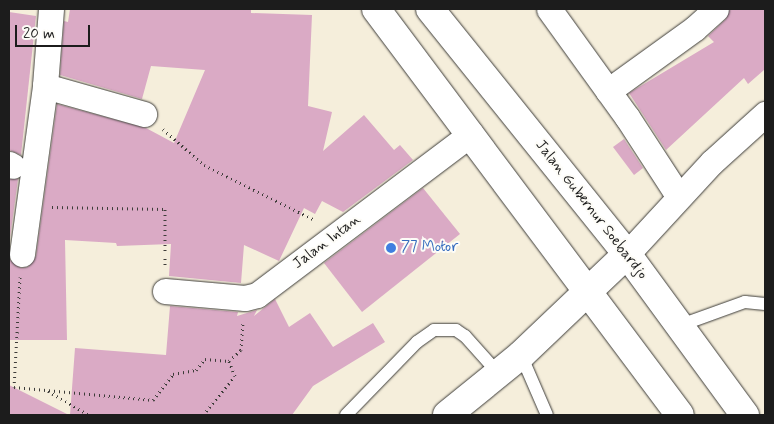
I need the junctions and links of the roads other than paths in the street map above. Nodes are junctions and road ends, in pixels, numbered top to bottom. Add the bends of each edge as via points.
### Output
1 (51, 9) edge
2 (376, 9) edge
3 (430, 9) edge
4 (549, 9) edge
5 (716, 9) edge
6 (45, 86) junction
7 (608, 91) junction
8 (144, 114) road end
9 (765, 114) edge
10 (471, 134) junction
11 (679, 197) junction
12 (14, 250) edge
13 (627, 254) junction
14 (587, 289) junction
15 (165, 291) road end
16 (765, 304) edge
17 (681, 325) junction
18 (521, 355) junction
19 (499, 374) junction
20 (346, 415) edge
21 (447, 415) edge
22 (547, 415) edge
23 (680, 415) edge
24 (745, 415) edge

1 - 6 street
2 - 10 highway
3 - 13 highway, Jalan Gubernur Soebardjo
4 - 7 street
5 - 7 street
6 - 8 street
6 - 12 street via 27,207
7 - 11 street
9 - 11 street
10 - 14 highway
10 - 15 street, Jalan Intan via 257,295 246,298
11 - 13 street
13 - 14 highway
13 - 17 highway, Jalan Gubernur Soebardjo
14 - 18 highway
14 - 23 highway
16 - 17 lane via 745,302
17 - 24 highway, Jalan Gubernur Soebardjo
18 - 19 highway
18 - 22 lane
19 - 20 lane via 465,336 456,330 434,330 416,342
19 - 21 highway

